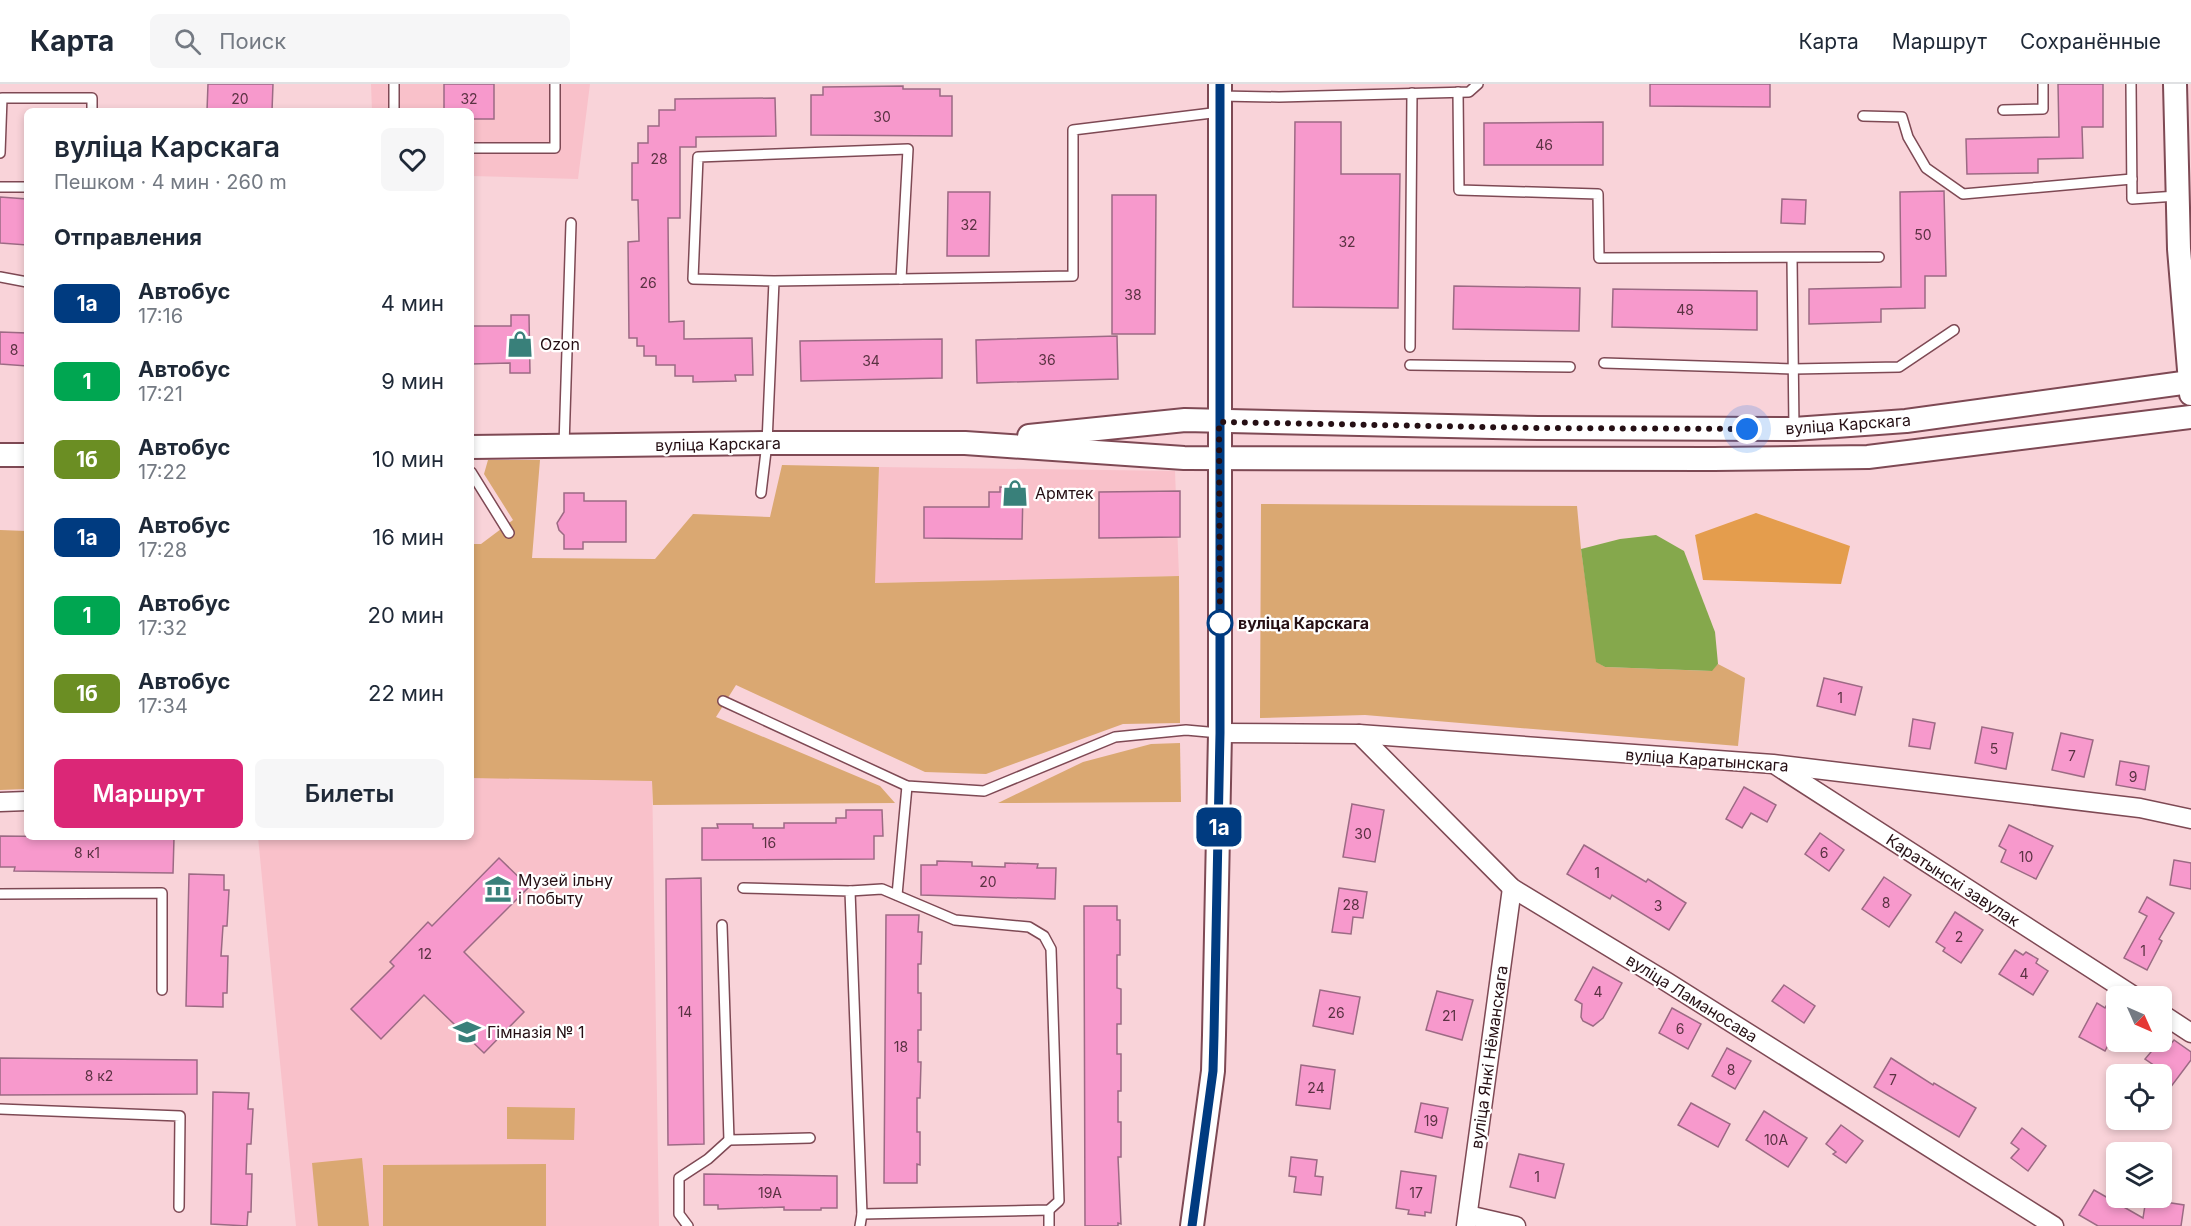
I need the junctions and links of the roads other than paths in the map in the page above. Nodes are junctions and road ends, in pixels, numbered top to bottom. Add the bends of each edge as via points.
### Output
1 (394, 84) edge
2 (555, 84) edge
3 (1478, 84) edge
4 (2043, 84) edge
5 (2131, 84) edge
6 (2175, 84) edge
7 (1458, 92) junction
8 (1412, 93) junction
9 (1220, 97) edge
10 (92, 108) edge
11 (394, 108) edge
12 (2003, 110) dead end
13 (1863, 116) dead end
14 (474, 148) edge
15 (0, 153) edge
16 (2132, 179) junction
17 (0, 187) edge
18 (24, 187) edge
19 (2178, 196) junction
20 (571, 223) dead end
21 (1879, 257) dead end
22 (1792, 258) junction
23 (0, 277) edge
24 (901, 279) junction
25 (24, 281) edge
26 (774, 281) junction
27 (1954, 330) dead end
28 (1410, 347) dead end
29 (1604, 363) dead end
30 (1410, 365) dead end
31 (1570, 367) dead end
32 (1793, 369) junction
33 (2191, 388) edge
34 (2191, 417) edge
35 (1219, 422) junction
36 (1794, 429) junction
37 (767, 442) junction
38 (964, 443) junction
39 (564, 446) junction
40 (474, 447) edge
41 (0, 455) edge
42 (24, 455) edge
43 (1219, 457) junction
44 (474, 477) edge
45 (761, 493) dead end
46 (509, 532) dead end
47 (723, 701) dead end
48 (1220, 733) junction
49 (1359, 734) junction
50 (1773, 764) junction
51 (907, 786) junction
52 (24, 801) edge
53 (0, 802) edge
54 (2191, 819) edge
55 (743, 888) dead end
56 (1512, 888) junction
57 (850, 891) junction
58 (0, 894) edge
59 (897, 895) junction
60 (722, 925) dead end
61 (2118, 986) edge
62 (162, 990) dead end
63 (2172, 1021) edge
64 (2191, 1033) edge
65 (0, 1109) edge
66 (810, 1138) dead end
67 (729, 1140) junction
68 (179, 1207) dead end
69 (1049, 1210) junction
70 (862, 1214) junction
71 (1467, 1220) edge
72 (688, 1226) edge
73 (860, 1226) edge
74 (1049, 1226) edge
75 (1192, 1226) edge
76 (1516, 1226) edge
77 (2054, 1226) edge

1 - 11 lane
2 - 14 lane via 555,148
3 - 7 lane via 1469,92
4 - 12 lane via 2043,109
5 - 16 lane
6 - 19 street
7 - 8 lane
7 - 22 lane via 1459,190 1599,194 1599,258
8 - 9 lane
8 - 28 lane
9 - 24 lane via 1073,130 1073,276
9 - 35 street
10 - 15 lane via 92,98 2,98
13 - 16 lane via 1902,117 1908,138 1926,168 1963,194
16 - 19 lane via 2132,199
17 - 18 lane
19 - 33 street
20 - 39 lane
21 - 22 lane
22 - 32 lane
23 - 25 lane
24 - 26 lane
24 - 26 lane via 908,149 698,157 693,279
26 - 37 lane
27 - 32 lane via 1899,367
29 - 32 lane
30 - 31 lane
32 - 36 lane
33 - 36 street, вуліца Карскага via 1906,421
34 - 43 street, вуліца Карскага via 1868,457
35 - 36 street, вуліца Карскага
35 - 38 street, вуліца Карскага via 1185,420
35 - 43 street
37 - 38 street, вуліца Карскага
37 - 39 street, вуліца Карскага
37 - 45 lane
38 - 43 street, вуліца Карскага
39 - 40 street, вуліца Карскага
41 - 42 street
43 - 48 street
44 - 46 lane
47 - 51 lane
48 - 49 street, вуліца Каратынскага
48 - 51 lane via 1186,730 1115,737 984,791
48 - 75 street via 1213,1071
49 - 50 street, вуліца Каратынскага
49 - 56 street, вуліца Ламаносава
50 - 54 street, вуліца Каратынскага via 2140,808
50 - 61 street, Каратынскі завулак
51 - 59 lane
52 - 53 street
55 - 57 lane
56 - 71 street, вуліца Янкі Нёманскага
56 - 77 street, вуліца Ламаносава
57 - 59 lane via 882,889
57 - 70 lane
58 - 62 lane via 162,893
59 - 69 lane via 955,920 1029,927 1044,936 1051,949 1059,1201
60 - 67 lane
63 - 64 street
65 - 68 lane via 180,1116
66 - 67 lane
67 - 72 lane via 679,1178 679,1214
69 - 70 lane
69 - 74 lane
70 - 73 lane
71 - 76 street

